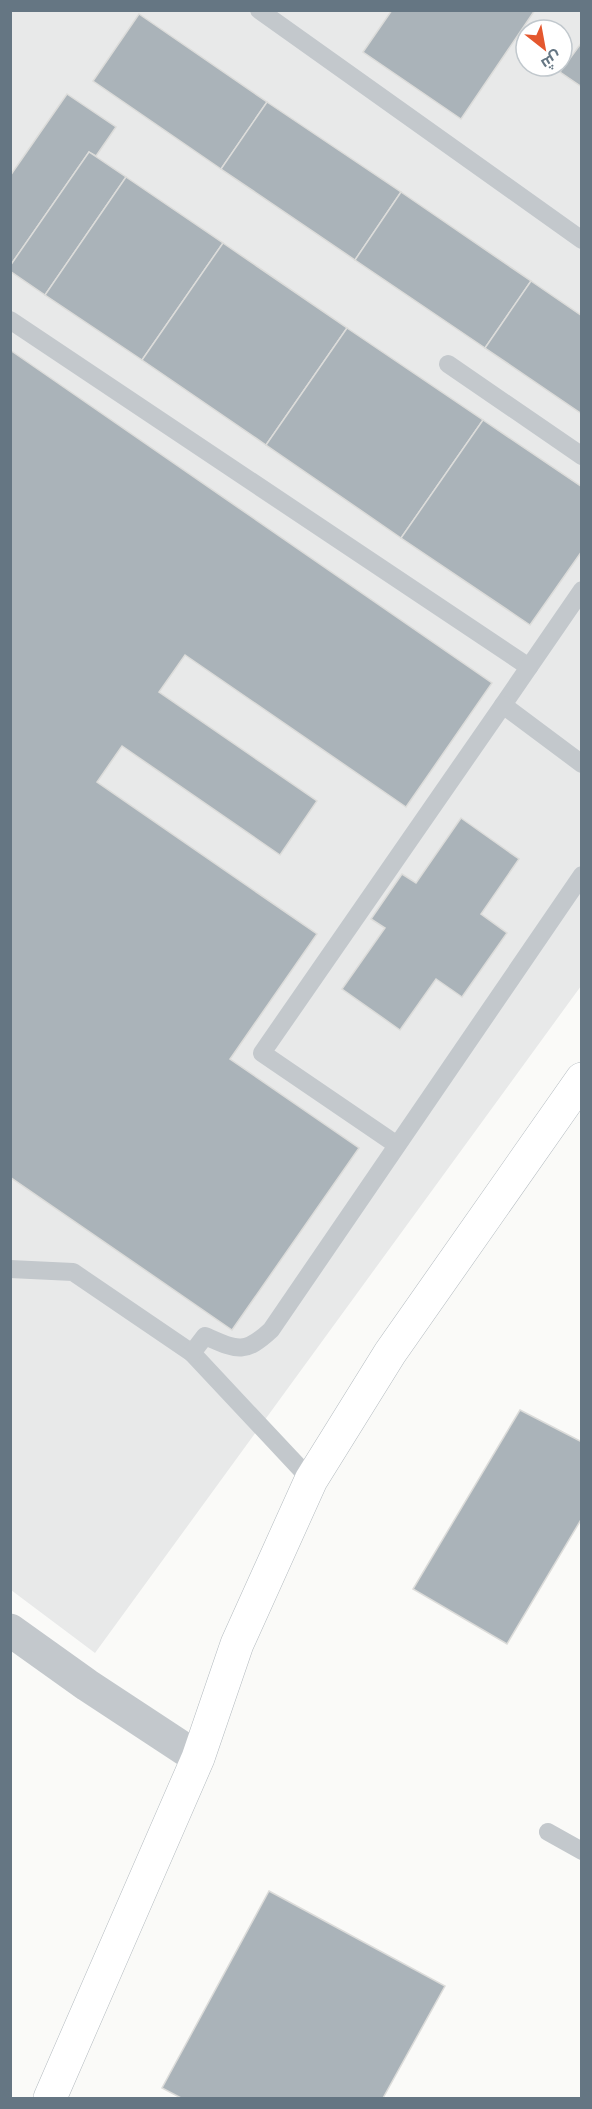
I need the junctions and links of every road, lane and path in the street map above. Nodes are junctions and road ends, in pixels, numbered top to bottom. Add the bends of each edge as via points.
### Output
1 (259, 10) edge
2 (582, 240) edge
3 (10, 320) edge
4 (448, 364) dead end
5 (582, 456) edge
6 (582, 590) edge
7 (529, 667) junction
8 (504, 705) junction
9 (582, 764) edge
10 (582, 874) edge
11 (582, 1079) edge
12 (398, 1145) junction
13 (10, 1269) edge
14 (192, 1353) junction
15 (311, 1480) junction
16 (10, 1630) edge
17 (198, 1758) junction
18 (548, 1832) dead end
19 (582, 1851) edge
20 (50, 2098) edge

1 - 2 lane
3 - 7 lane
4 - 5 lane
6 - 7 lane
7 - 8 lane
8 - 9 lane
8 - 12 lane via 262,1053
10 - 12 lane
11 - 15 main road via 390,1353
12 - 14 lane via 271,1330 255,1345 232,1348 205,1336
13 - 14 lane via 73,1272
14 - 15 lane
15 - 17 main road via 237,1644
16 - 17 street
17 - 20 main road
18 - 19 lane

